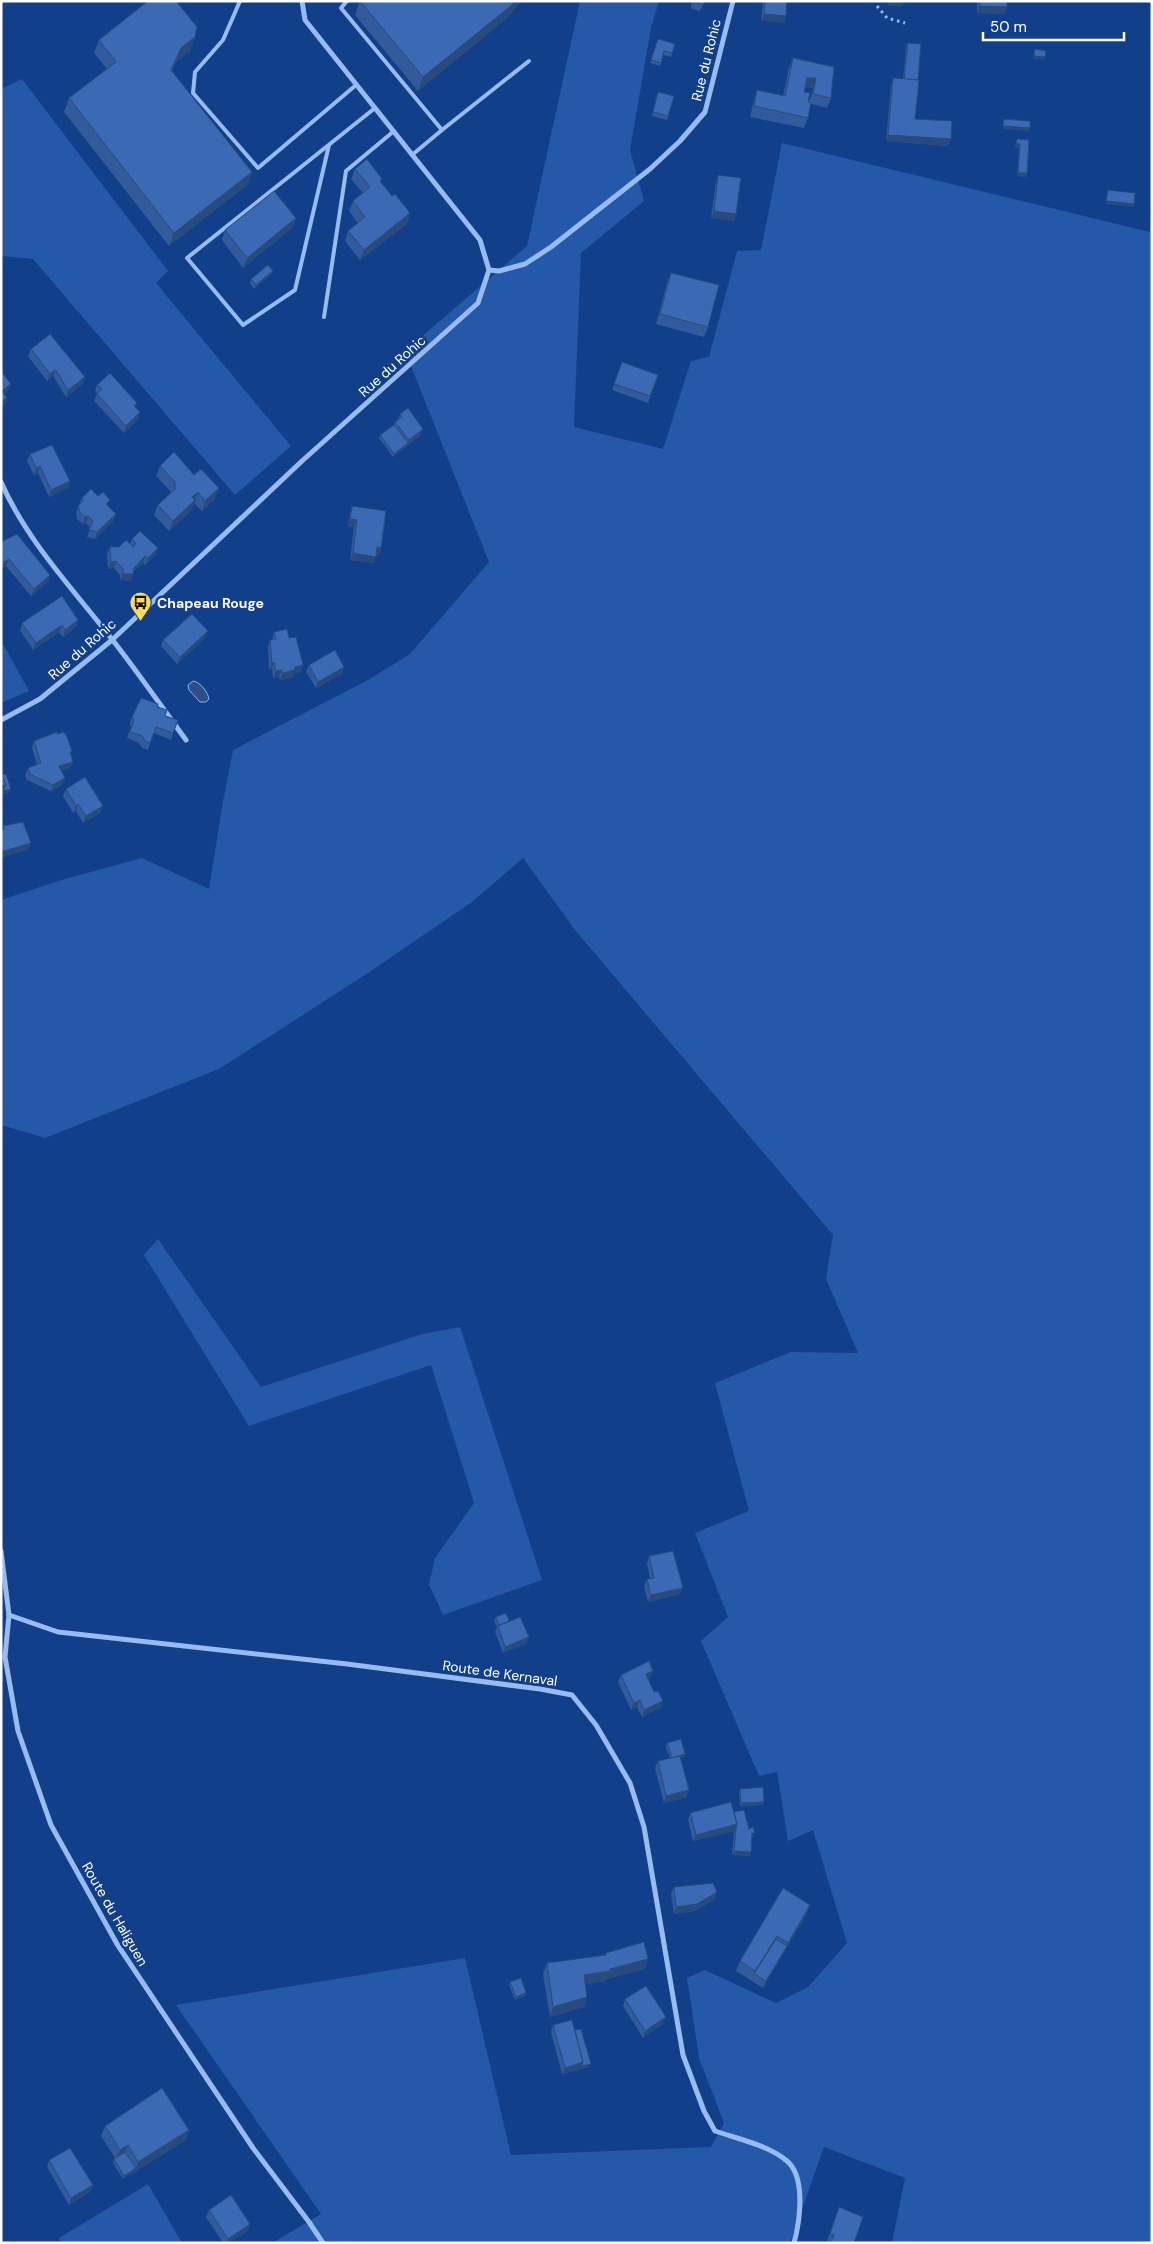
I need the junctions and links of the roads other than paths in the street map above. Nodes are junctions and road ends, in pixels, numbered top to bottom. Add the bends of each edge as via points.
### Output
1 (240, 1) edge
2 (302, 1) edge
3 (347, 1) edge
4 (733, 1) edge
5 (529, 61) dead end
6 (356, 85) junction
7 (375, 108) junction
8 (442, 130) junction
9 (394, 131) junction
10 (329, 145) junction
11 (412, 155) junction
12 (489, 270) junction
13 (324, 318) dead end
14 (1, 482) edge
15 (112, 640) junction
16 (1, 720) edge
17 (186, 740) dead end
18 (1, 1552) edge
19 (9, 1615) junction
20 (323, 2243) edge
21 (794, 2243) edge

1 - 6 lane via 223,40 195,72 193,93 258,168
2 - 6 street via 305,20
3 - 8 lane via 341,8
4 - 12 street, Rue du Rohic via 705,112 680,141 650,169 551,247 525,264 499,271
5 - 8 lane
6 - 7 street
7 - 9 street
7 - 10 lane
8 - 11 lane
9 - 11 street
9 - 13 lane via 346,171
10 - 10 lane via 187,258 244,325 295,290
11 - 12 street via 480,240
12 - 15 street, Rue du Rohic via 478,303
14 - 15 street via 16,515 40,550
15 - 16 street, Rue du Rohic via 40,699
15 - 17 street
18 - 19 street, Route du Haliguen
19 - 20 street, Route du Haliguen via 5,1657 18,1731 51,1825 117,1944 253,2148
19 - 21 street, Route de Kernaval via 58,1632 346,1664 572,1695 596,1725 630,1783 644,1827 682,2055 704,2112 715,2131 767,2149 787,2161 797,2174 800,2200

